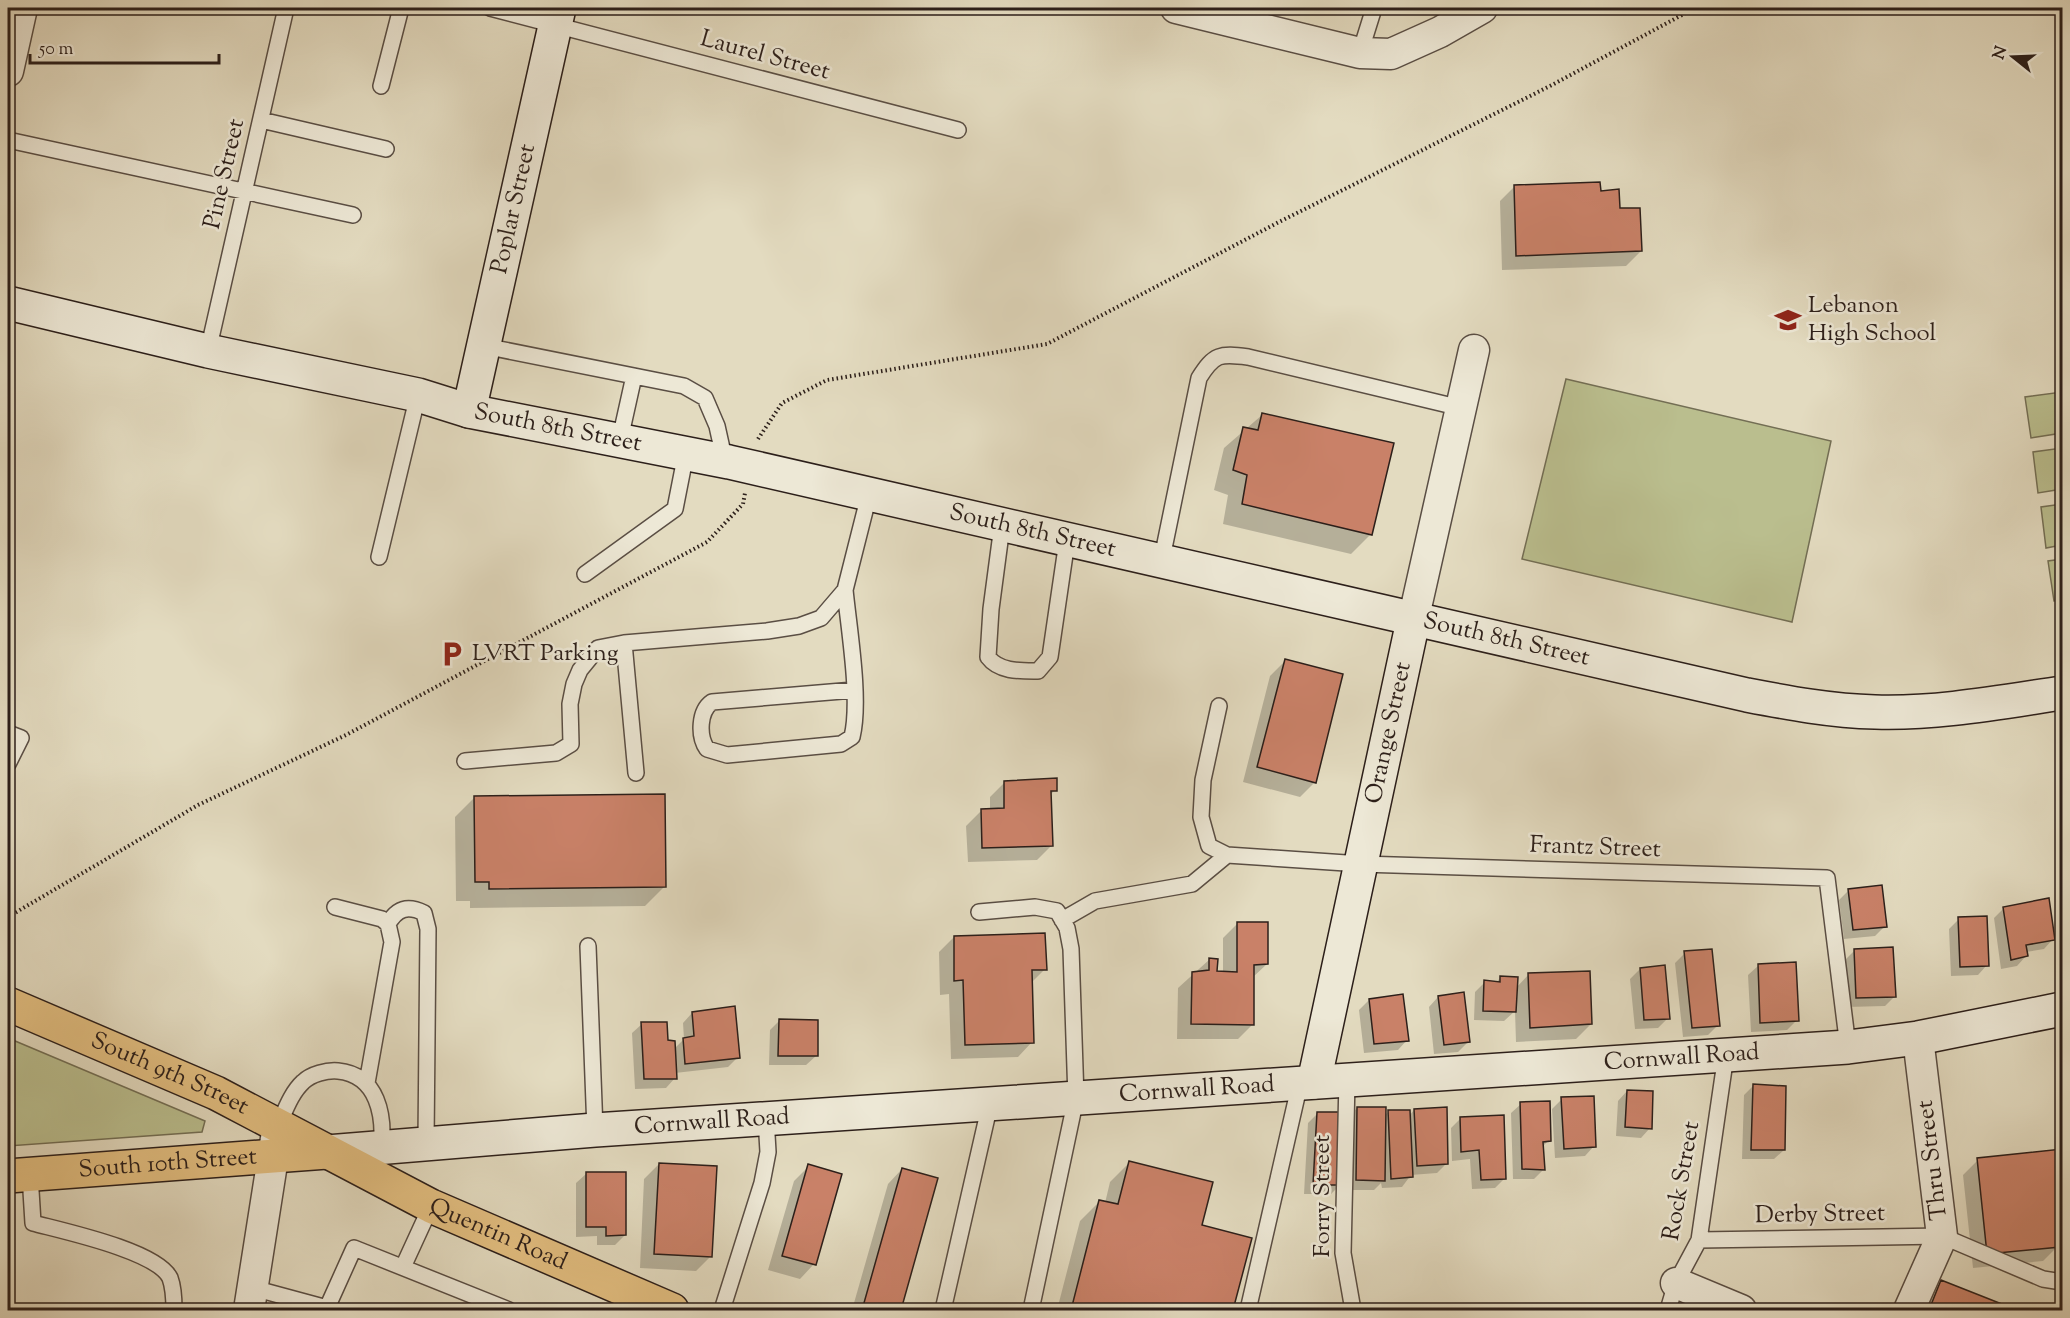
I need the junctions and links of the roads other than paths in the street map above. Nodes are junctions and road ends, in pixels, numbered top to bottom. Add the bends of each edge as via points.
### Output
1 (22, 8) edge
2 (286, 8) edge
3 (401, 8) edge
4 (490, 8) edge
5 (1176, 8) edge
6 (1374, 8) edge
7 (1482, 8) edge
8 (558, 16) edge
9 (1360, 53) junction
10 (9, 56) edge
11 (381, 86) dead end
12 (261, 120) junction
13 (957, 130) dead end
14 (8, 140) edge
15 (387, 149) dead end
16 (244, 193) junction
17 (353, 215) dead end
18 (8, 303) edge
19 (484, 346) junction
20 (1474, 350) dead end
21 (208, 351) junction
22 (634, 376) junction
23 (418, 396) junction
24 (1461, 408) junction
25 (469, 411) junction
26 (620, 439) junction
27 (686, 453) junction
28 (738, 465) junction
29 (869, 495) junction
30 (1002, 526) junction
31 (1066, 541) junction
32 (379, 557) dead end
33 (1161, 562) junction
34 (585, 574) dead end
35 (845, 590) junction
36 (1413, 621) junction
37 (624, 643) junction
38 (854, 690) junction
39 (2062, 693) edge
40 (1219, 706) dead end
41 (8, 733) edge
42 (465, 761) dead end
43 (8, 764) edge
44 (636, 773) dead end
45 (1227, 855) junction
46 (1361, 864) junction
47 (335, 906) dead end
48 (978, 912) dead end
49 (1062, 920) junction
50 (388, 924) junction
51 (588, 946) dead end
52 (8, 1004) edge
53 (2062, 1009) edge
54 (1918, 1038) junction
55 (1848, 1047) junction
56 (1726, 1055) junction
57 (1347, 1080) junction
58 (367, 1083) junction
59 (1307, 1083) junction
60 (1076, 1098) junction
61 (990, 1104) junction
62 (766, 1118) junction
63 (595, 1130) junction
64 (275, 1141) junction
65 (426, 1142) junction
66 (327, 1152) joint
67 (380, 1162) junction
68 (19, 1175) edge
69 (431, 1206) junction
70 (1942, 1236) junction
71 (1699, 1240) junction
72 (403, 1267) junction
73 (2062, 1282) edge
74 (1672, 1297) edge
75 (251, 1299) edge
76 (490, 1306) edge
77 (653, 1307) edge
78 (327, 1309) edge
79 (174, 1311) edge
80 (509, 1311) edge
81 (722, 1311) edge
82 (943, 1311) edge
83 (1031, 1311) edge
84 (1248, 1311) edge
85 (1353, 1311) edge
86 (1741, 1311) edge
87 (1909, 1311) edge

1 - 10 street
2 - 12 lane, Pine Street
3 - 11 lane
4 - 8 lane, Laurel Street
5 - 9 street
6 - 9 lane
7 - 9 street via 1390,54
8 - 13 lane, Laurel Street
8 - 19 street, Poplar Street
12 - 15 lane
12 - 16 lane, Pine Street
14 - 16 lane
16 - 17 lane
16 - 21 lane, Pine Street
18 - 21 street, South 8th Street
19 - 22 lane
19 - 25 street, Poplar Street
20 - 24 street, Orange Street
21 - 23 street, South 8th Street
22 - 26 lane
22 - 28 lane via 684,386 705,398
23 - 25 street, South 8th Street
23 - 32 lane
24 - 33 lane via 1248,357 1226,354 1210,360 1199,378
24 - 36 street, Orange Street
25 - 26 street, South 8th Street
26 - 27 street, South 8th Street
27 - 28 street, South 8th Street
27 - 34 lane via 675,509
28 - 29 street, South 8th Street
29 - 30 street, South 8th Street
29 - 35 lane
30 - 31 street, South 8th Street
30 - 31 lane via 988,657 992,663 1014,671 1038,671 1050,657
31 - 33 street, South 8th Street
33 - 36 street, South 8th Street
35 - 37 lane via 821,618 799,626
35 - 38 lane
36 - 39 street, South 8th Street via 1747,695 1839,710 1917,711
36 - 46 street, Orange Street
37 - 42 lane via 598,648 580,670 570,704 573,737 565,750
37 - 44 lane
38 - 38 lane via 856,722 852,737 841,744 727,755 703,744 702,717 705,707 712,702
40 - 45 lane via 1203,780 1201,817 1209,846
41 - 43 lane via 21,738
45 - 46 lane, Frantz Street
45 - 49 lane via 1192,884 1095,902
46 - 55 lane, Frantz Street via 1827,878
46 - 59 street, Orange Street
47 - 50 lane
48 - 49 lane via 1035,907 1057,911
49 - 60 lane via 1071,949
50 - 58 lane via 392,942
50 - 65 lane via 394,914 405,908 416,909 424,913 429,928
51 - 63 lane
52 - 64 highway, South 9th Street via 216,1094
53 - 54 street, Cornwall Road
54 - 55 street, Cornwall Road
54 - 70 street, Thru Street
55 - 56 street, Cornwall Road
56 - 57 street, Cornwall Road
56 - 71 lane, Rock Street
57 - 59 street, Cornwall Road
57 - 85 lane, Forry Street via 1343,1253
58 - 64 lane via 360,1076 330,1070 305,1079 294,1092
58 - 67 lane via 379,1111
59 - 60 street, Cornwall Road
59 - 84 lane
60 - 61 street, Cornwall Road
60 - 83 lane
61 - 62 street, Cornwall Road
61 - 82 lane
62 - 63 street, Cornwall Road
62 - 81 lane via 768,1152 762,1183
63 - 65 street, Cornwall Road
64 - 66 highway, South 10th Street
64 - 68 highway, South 10th Street
64 - 75 street
65 - 67 street, Cornwall Road
66 - 67 highway, Quentin Road
67 - 69 highway, Quentin Road
68 - 79 lane via 33,1223 115,1246 152,1261 170,1278
69 - 72 lane
69 - 77 highway, Quentin Road
70 - 71 lane, Derby Street
70 - 73 lane via 2043,1279
70 - 87 street, Thru Street
71 - 74 lane, Rock Street
72 - 76 lane
72 - 78 lane via 354,1248
74 - 86 street
75 - 78 lane
76 - 80 lane

